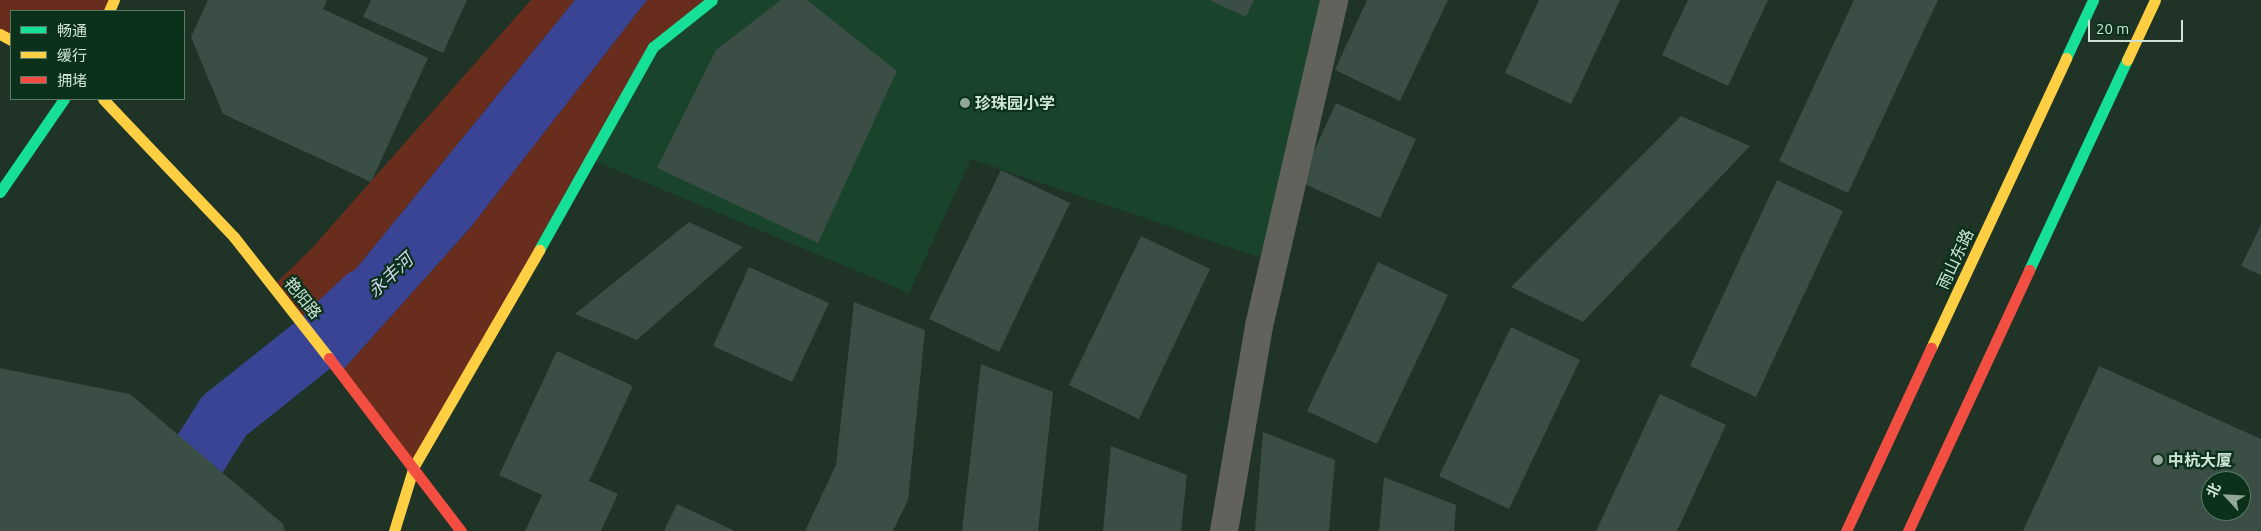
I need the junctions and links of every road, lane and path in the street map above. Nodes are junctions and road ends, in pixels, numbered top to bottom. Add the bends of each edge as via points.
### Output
1 (712, 0) edge
2 (1334, 0) edge
3 (2093, 0) edge
4 (2155, 0) edge
5 (63, 100) edge
6 (105, 100) edge
7 (0, 192) edge
8 (414, 466) junction
9 (394, 531) edge
10 (461, 531) edge
11 (1224, 531) edge
12 (1846, 531) edge
13 (1908, 531) edge

1 - 8 street via 653,47
2 - 11 street via 1259,326
3 - 12 street, 雨山东路
4 - 13 street
5 - 7 street
6 - 8 street, 艳阳路 via 234,237
8 - 9 street
8 - 10 street, 艳阳路

